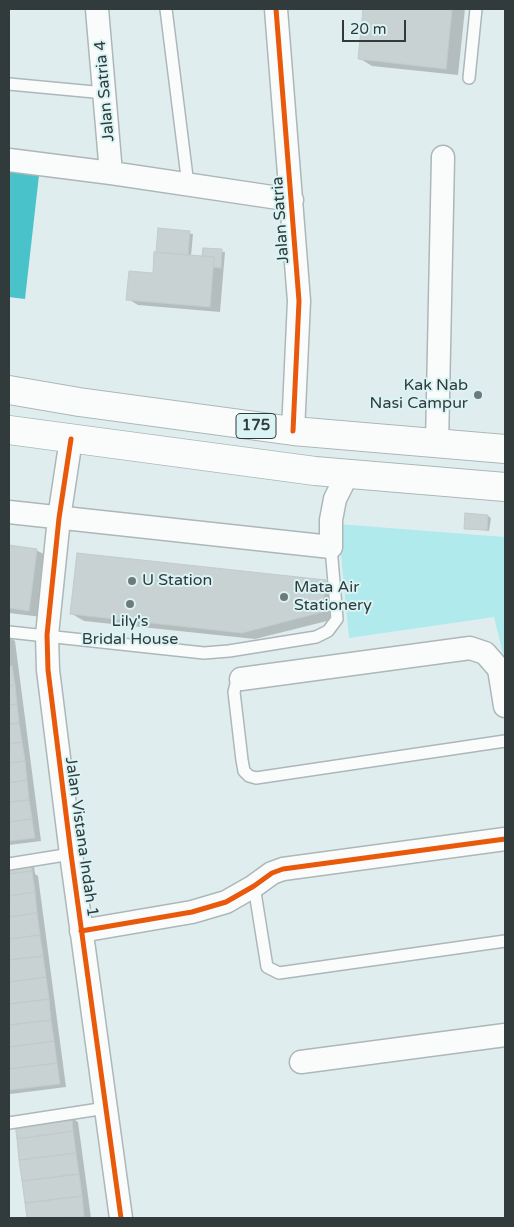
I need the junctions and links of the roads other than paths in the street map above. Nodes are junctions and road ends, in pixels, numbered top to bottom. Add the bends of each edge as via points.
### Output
1 (97, 9) edge
2 (166, 9) edge
3 (276, 9) edge
4 (476, 9) edge
5 (469, 78) dead end
6 (9, 84) edge
7 (105, 93) junction
8 (443, 157) dead end
9 (9, 160) edge
10 (111, 173) junction
11 (188, 185) junction
12 (292, 200) junction
13 (9, 390) edge
14 (9, 430) edge
15 (293, 431) junction
16 (71, 439) junction
17 (437, 444) junction
18 (505, 449) edge
19 (348, 473) junction
20 (505, 487) edge
21 (9, 512) edge
22 (59, 518) junction
23 (331, 547) junction
24 (9, 632) edge
25 (47, 635) junction
26 (241, 679) joint
27 (505, 706) edge
28 (505, 741) edge
29 (505, 839) edge
30 (71, 854) junction
31 (9, 864) edge
32 (247, 891) junction
33 (81, 931) junction
34 (505, 941) edge
35 (505, 1035) edge
36 (301, 1062) dead end
37 (106, 1108) junction
38 (9, 1123) edge
39 (122, 1218) edge

1 - 7 street, Jalan Satria 4
2 - 11 lane
3 - 12 street, Jalan Satria
4 - 5 lane
6 - 7 lane
7 - 10 street, Jalan Satria 4
8 - 17 street
9 - 10 street
10 - 11 street
11 - 12 street
12 - 15 street, Jalan Satria via 299,301
13 - 15 highway, 175
14 - 16 highway, 175
15 - 17 highway, 175
16 - 19 highway, 175
16 - 22 street, Jalan Vistana Indah 1
17 - 18 highway, 175
19 - 20 highway, 175
19 - 23 street via 335,499
21 - 22 street
22 - 23 street
22 - 25 street, Jalan Vistana Indah 1
23 - 25 lane via 337,619 328,631 316,637 204,652
24 - 25 lane
25 - 30 street, Jalan Vistana Indah 1 via 52,712
26 - 27 street via 470,648 485,653 498,669
26 - 28 lane via 234,692 242,760 244,771 256,778
29 - 32 street via 283,869
30 - 31 lane
30 - 33 street, Jalan Vistana Indah 1
32 - 33 street via 192,912
32 - 34 lane via 267,967 279,973
33 - 37 street, Jalan Vistana Indah 1
35 - 36 street
37 - 38 lane
37 - 39 street, Jalan Vistana Indah 1

